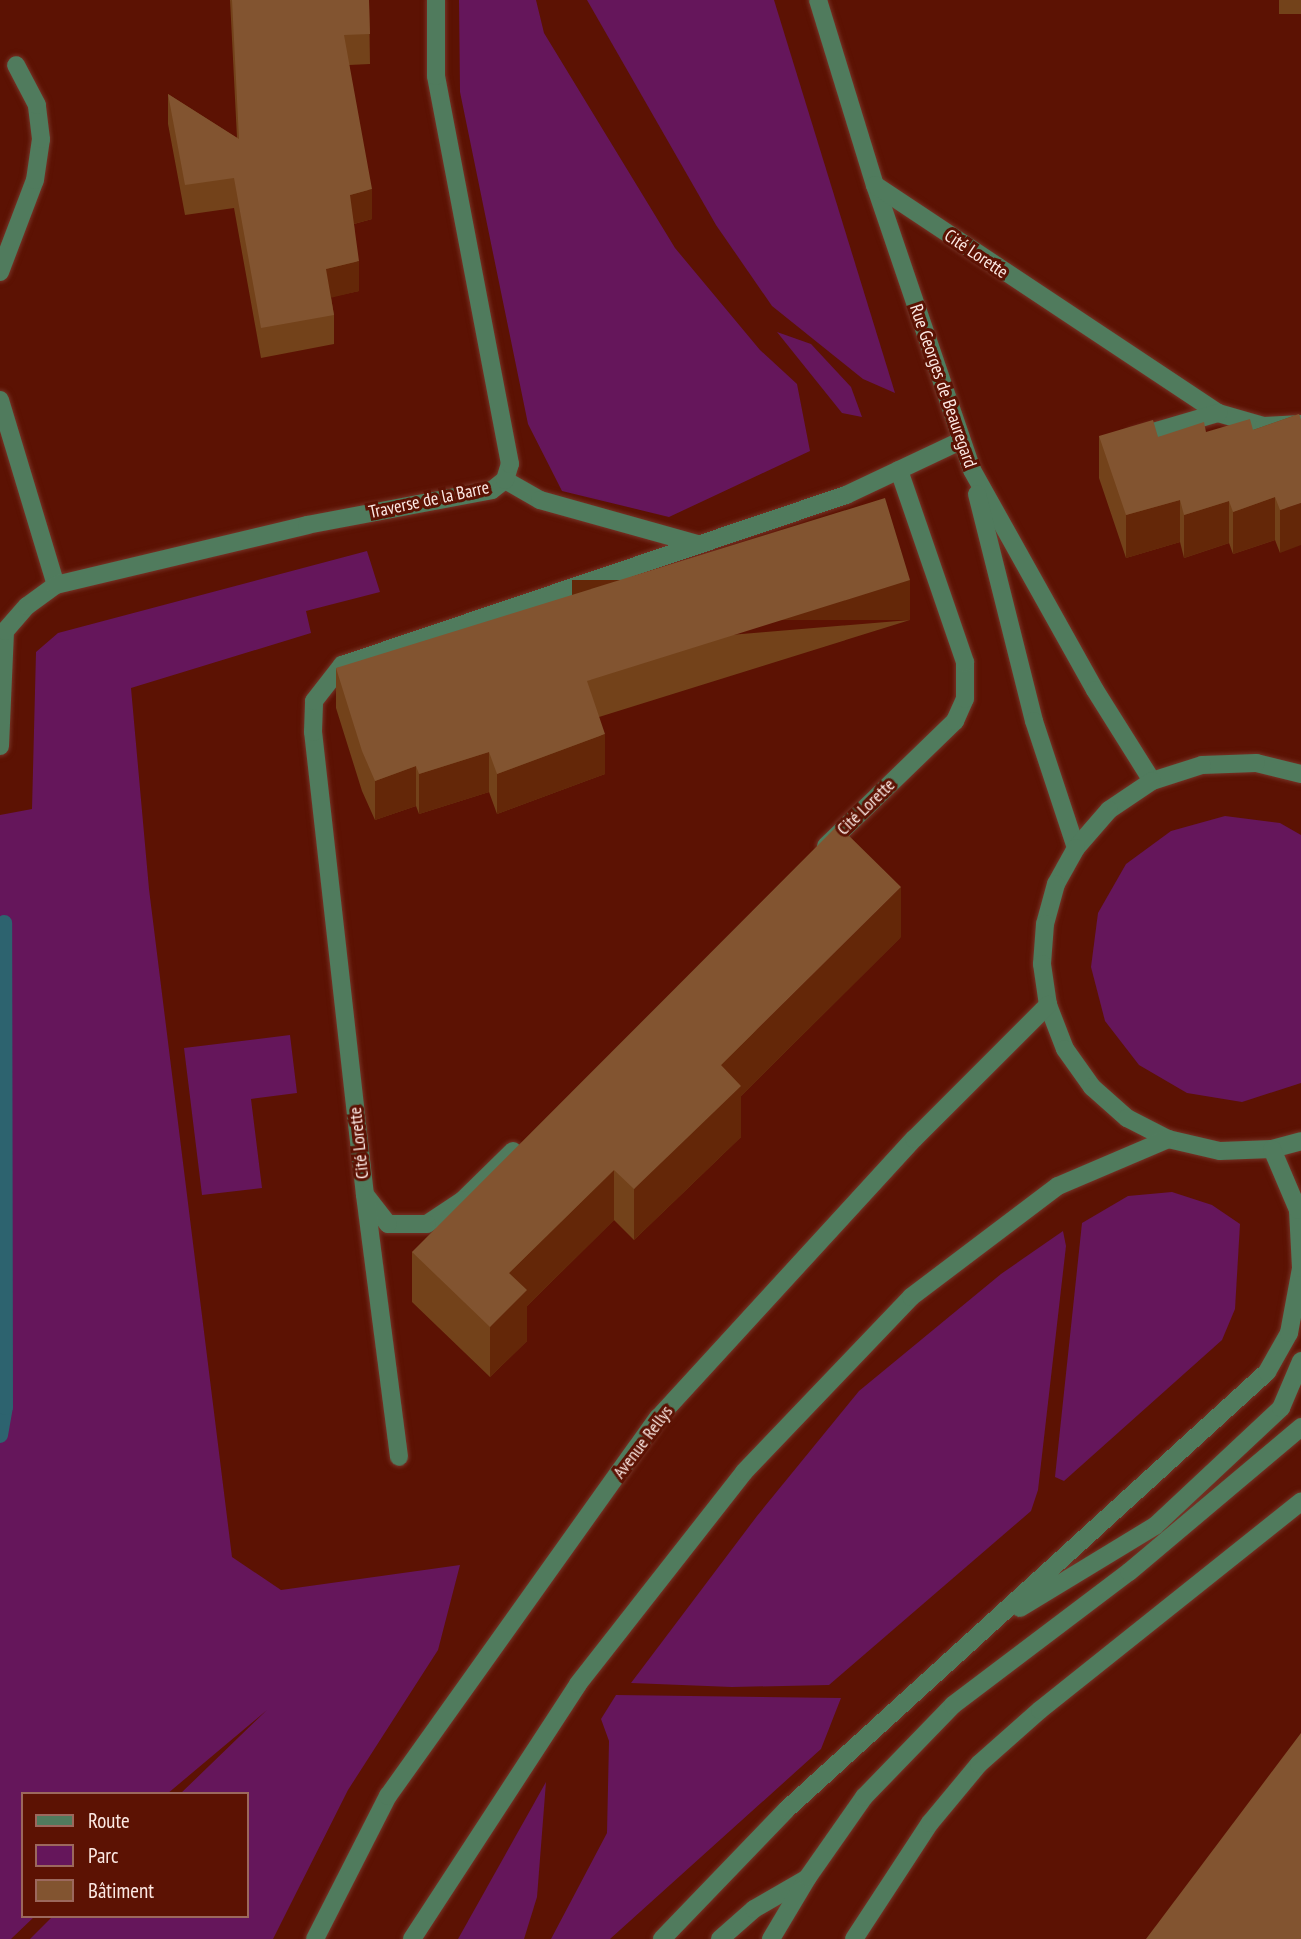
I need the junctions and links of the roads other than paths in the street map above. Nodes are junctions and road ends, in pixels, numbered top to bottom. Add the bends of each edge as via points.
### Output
1 (436, 0) edge
2 (818, 0) edge
3 (16, 65) dead end
4 (875, 185) junction
5 (0, 272) edge
6 (0, 400) edge
7 (1217, 413) junction
8 (1301, 424) edge
9 (960, 441) junction
10 (1116, 443) edge
11 (899, 470) junction
12 (971, 470) junction
13 (505, 480) junction
14 (698, 544) junction
15 (56, 585) junction
16 (0, 746) edge
17 (1301, 774) edge
18 (1152, 781) junction
19 (1076, 848) junction
20 (813, 859) edge
21 (1048, 1005) junction
22 (1168, 1139) junction
23 (1301, 1141) edge
24 (521, 1143) edge
25 (1272, 1149) junction
26 (365, 1195) junction
27 (1301, 1268) edge
28 (1301, 1275) edge
29 (1301, 1361) edge
30 (1301, 1427) edge
31 (399, 1457) dead end
32 (1301, 1503) edge
33 (985, 1629) junction
34 (808, 1877) junction
35 (316, 1939) edge
36 (412, 1939) edge
37 (662, 1939) edge
38 (720, 1939) edge
39 (771, 1939) edge
40 (854, 1939) edge

1 - 13 street, Traverse de la Barre via 436,76 510,464
2 - 4 street, Rue Georges de Beauregard
3 - 5 street via 37,105 41,139 35,180
4 - 7 street, Cité Lorette
4 - 9 street, Rue Georges de Beauregard
6 - 15 street
7 - 8 street, Cité Lorette via 1265,426
7 - 10 street
9 - 11 street, Cité Lorette
9 - 12 street, Rue Georges de Beauregard
11 - 14 street, Cité Lorette via 846,495
11 - 20 street, Cité Lorette via 965,662 965,699 955,721
12 - 18 street, Rue Georges de Beauregard
12 - 19 street via 1034,721
13 - 14 street via 540,500
13 - 15 street, Traverse de la Barre via 492,490 307,525
14 - 26 street, Cité Lorette via 342,665 314,701 313,732
15 - 16 street, Traverse de la Barre via 27,606 5,631
17 - 18 street via 1256,763 1202,765
18 - 19 street via 1109,810
19 - 21 street via 1056,884 1045,924 1042,964
21 - 22 street via 1065,1049 1092,1087 1127,1118
21 - 35 street, Avenue Rellys via 914,1139 658,1418 388,1796
22 - 25 street via 1220,1151
22 - 36 street via 1058,1186 911,1297 744,1472 578,1684
23 - 25 street
24 - 26 street, Cité Lorette via 463,1200 427,1224 388,1224
25 - 27 street via 1298,1210
26 - 31 street
27 - 28 street
27 - 33 street via 1289,1333 1267,1372
29 - 33 street via 1281,1408 1155,1526
30 - 34 street via 1129,1572 953,1705 863,1797
32 - 40 street via 1040,1710 979,1764 930,1823
33 - 37 street via 786,1810
34 - 38 street via 754,1909
34 - 39 street

